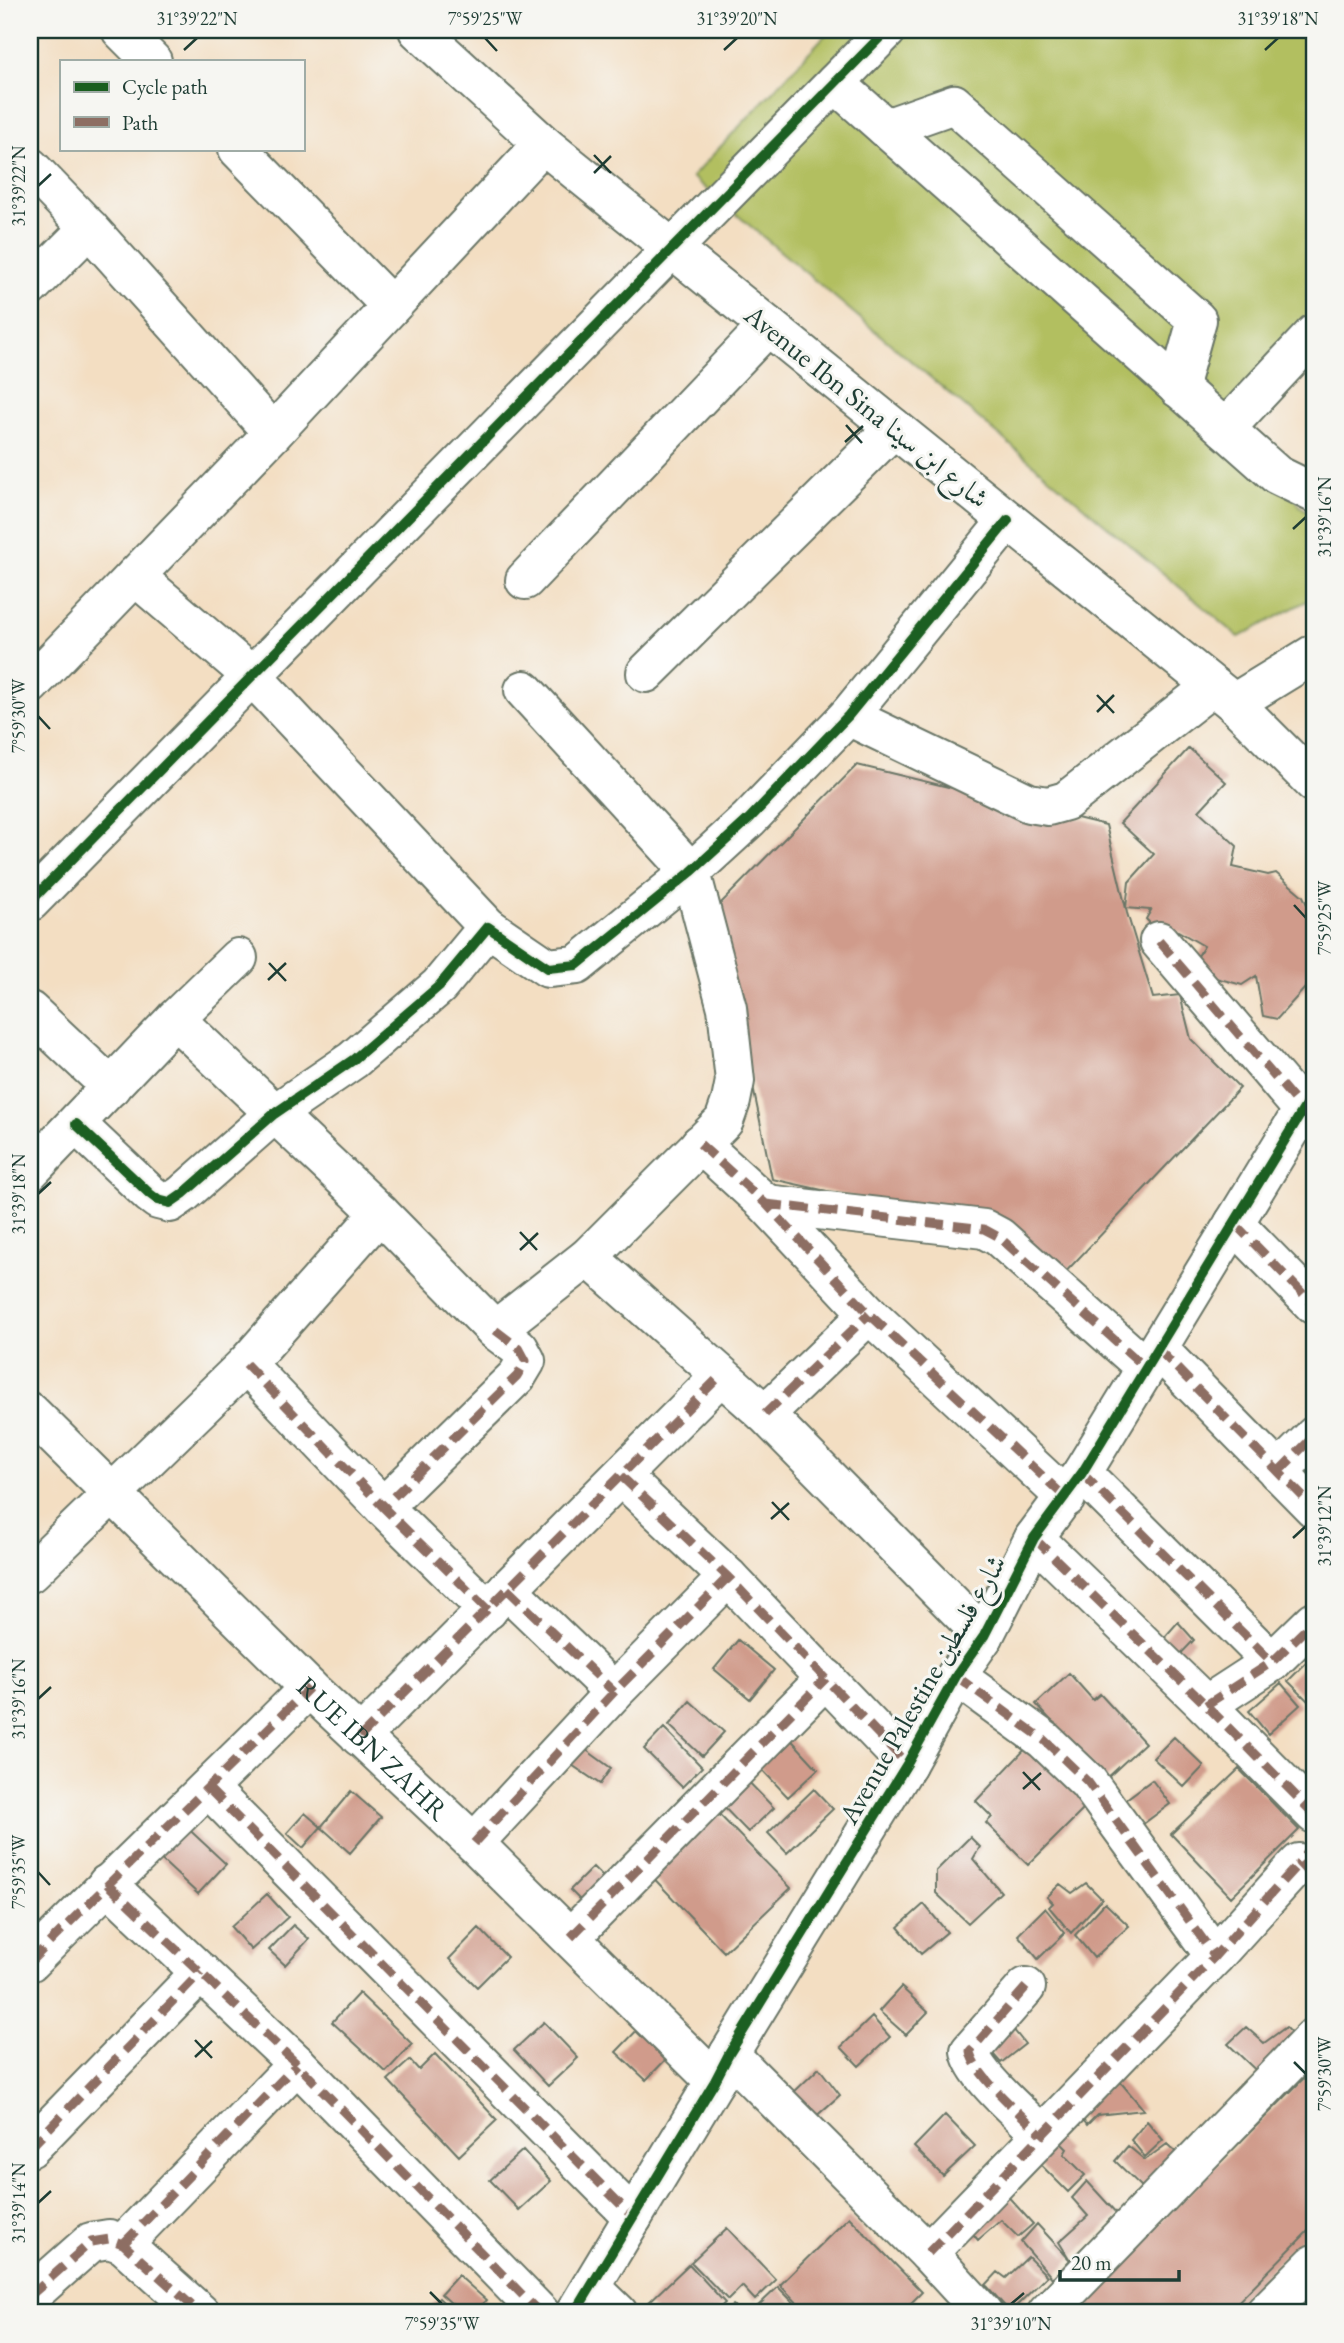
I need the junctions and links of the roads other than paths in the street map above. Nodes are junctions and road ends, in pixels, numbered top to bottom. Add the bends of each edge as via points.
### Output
1 (121, 30) edge
2 (418, 30) edge
3 (887, 30) edge
4 (151, 60) edge
5 (835, 83) junction
6 (886, 128) junction
7 (543, 144) junction
8 (239, 150) edge
9 (30, 167) edge
10 (89, 228) junction
11 (672, 249) junction
12 (30, 287) edge
13 (391, 306) junction
14 (768, 326) junction
15 (1314, 334) edge
16 (1178, 388) junction
17 (894, 428) junction
18 (1225, 429) junction
19 (272, 433) junction
20 (1314, 493) edge
21 (1008, 520) junction
22 (135, 576) junction
23 (525, 580) dead end
24 (1314, 654) edge
25 (646, 673) dead end
26 (252, 676) junction
27 (30, 685) edge
28 (524, 690) dead end
29 (1224, 694) junction
30 (848, 716) junction
31 (1314, 783) edge
32 (691, 872) junction
33 (30, 902) edge
34 (488, 927) junction
35 (1159, 941) dead end
36 (238, 958) dead end
37 (30, 1012) edge
38 (176, 1019) junction
39 (111, 1087) junction
40 (1308, 1101) edge
41 (274, 1114) junction
42 (76, 1124) junction
43 (700, 1143) junction
44 (30, 1171) edge
45 (766, 1204) junction
46 (380, 1213) junction
47 (1234, 1223) junction
48 (588, 1257) junction
49 (1314, 1305) edge
50 (869, 1314) junction
51 (495, 1331) junction
52 (1152, 1359) junction
53 (246, 1364) junction
54 (720, 1376) junction
55 (30, 1412) edge
56 (765, 1414) junction
57 (1314, 1436) edge
58 (1278, 1472) junction
59 (621, 1476) junction
60 (1074, 1486) junction
61 (113, 1494) junction
62 (383, 1507) junction
63 (1314, 1508) edge
64 (1034, 1538) junction
65 (30, 1573) edge
66 (728, 1577) junction
67 (498, 1600) junction
68 (1314, 1621) edge
69 (984, 1636) junction
70 (1272, 1662) junction
71 (956, 1676) junction
72 (826, 1678) junction
73 (309, 1688) junction
74 (614, 1692) junction
75 (1206, 1704) junction
76 (360, 1737) junction
77 (907, 1764) junction
78 (209, 1789) junction
79 (1314, 1814) edge
80 (474, 1843) junction
81 (1309, 1861) edge
82 (107, 1884) junction
83 (571, 1937) junction
84 (1215, 1956) junction
85 (30, 1962) edge
86 (201, 1972) junction
87 (1026, 1987) dead end
88 (1314, 2037) edge
89 (297, 2064) junction
90 (722, 2068) junction
91 (1041, 2134) junction
92 (30, 2148) edge
93 (633, 2217) junction
94 (123, 2244) junction
95 (928, 2253) junction
96 (1314, 2264) edge
97 (30, 2296) edge
98 (595, 2305) edge
99 (201, 2313) edge
100 (540, 2313) edge
101 (983, 2313) edge
102 (1046, 2313) edge
103 (1265, 2313) edge

1 - 4 street
2 - 7 street, Avenue Ibn Sina شارع ابن سينا
3 - 5 street
5 - 6 street
5 - 11 street
6 - 16 street
6 - 16 street via 954,104 1197,320
7 - 11 street, Avenue Ibn Sina شارع ابن سينا
7 - 13 street
8 - 13 street
9 - 10 street
10 - 12 street
10 - 19 street
11 - 14 street, Avenue Ibn Sina شارع ابن سينا
11 - 26 street
13 - 19 street
14 - 17 street, Avenue Ibn Sina شارع ابن سينا
14 - 23 street
15 - 18 street
16 - 18 street
17 - 21 street, Avenue Ibn Sina شارع ابن سينا
17 - 25 street
18 - 20 street via 1277,475
19 - 22 street
21 - 29 street, Avenue Ibn Sina شارع ابن سينا
21 - 30 street
22 - 26 street
22 - 27 street
24 - 29 street
26 - 33 street
26 - 34 street
28 - 32 street
29 - 30 street via 1066,801 1048,806 1029,803
29 - 31 street, Avenue Ibn Sina شارع ابن سينا
30 - 32 street
32 - 34 street via 577,965 548,968
32 - 43 street via 727,1008 735,1081 724,1121
34 - 41 street via 439,986 354,1060
35 - 40 street
36 - 38 street
37 - 39 street
38 - 39 street
38 - 41 street
39 - 42 street
40 - 47 street, Avenue Palestine شارع فلسطين
41 - 42 street via 170,1203 150,1194
41 - 46 street
42 - 44 street
43 - 45 street
43 - 48 street
45 - 50 street
45 - 52 street via 984,1229
46 - 51 street
46 - 53 street
47 - 49 street
47 - 52 street, Avenue Palestine شارع فلسطين
48 - 51 street
48 - 54 street
50 - 56 street
50 - 60 street
51 - 62 street via 519,1348 526,1361 517,1376
52 - 58 street
52 - 60 street, Avenue Palestine شارع فلسطين
53 - 61 street
53 - 62 street
54 - 56 street
54 - 59 street
55 - 61 street, RUE IBN ZAHR
56 - 69 street
57 - 58 street
58 - 63 street
59 - 66 street
59 - 67 street
60 - 64 street, Avenue Palestine شارع فلسطين
60 - 70 street
61 - 65 street
61 - 73 street, RUE IBN ZAHR
62 - 67 street
64 - 69 street, Avenue Palestine شارع فلسطين
64 - 75 street
66 - 72 street
66 - 74 street
67 - 74 street
67 - 76 street
68 - 70 street
69 - 71 street, Avenue Palestine شارع فلسطين
70 - 75 street
71 - 77 street, Avenue Palestine شارع فلسطين
71 - 84 street via 1044,1740 1088,1782
72 - 77 street
72 - 83 street
73 - 76 street, RUE IBN ZAHR
73 - 78 street
74 - 80 street
75 - 79 street
76 - 80 street, RUE IBN ZAHR
77 - 90 street, Avenue Palestine شارع فلسطين
78 - 82 street
78 - 93 street
80 - 83 street, RUE IBN ZAHR
81 - 84 street
82 - 85 street
82 - 86 street
83 - 90 street, RUE IBN ZAHR
84 - 91 street
86 - 89 street
86 - 92 street
87 - 91 street via 970,2051 979,2071
88 - 102 street
89 - 94 street
89 - 100 street
90 - 93 street, Avenue Palestine شارع فلسطين
90 - 95 street, RUE IBN ZAHR
91 - 95 street
93 - 98 street, Avenue Palestine شارع فلسطين
94 - 97 street via 109,2239 91,2242
94 - 99 street
95 - 101 street, RUE IBN ZAHR
96 - 103 street

